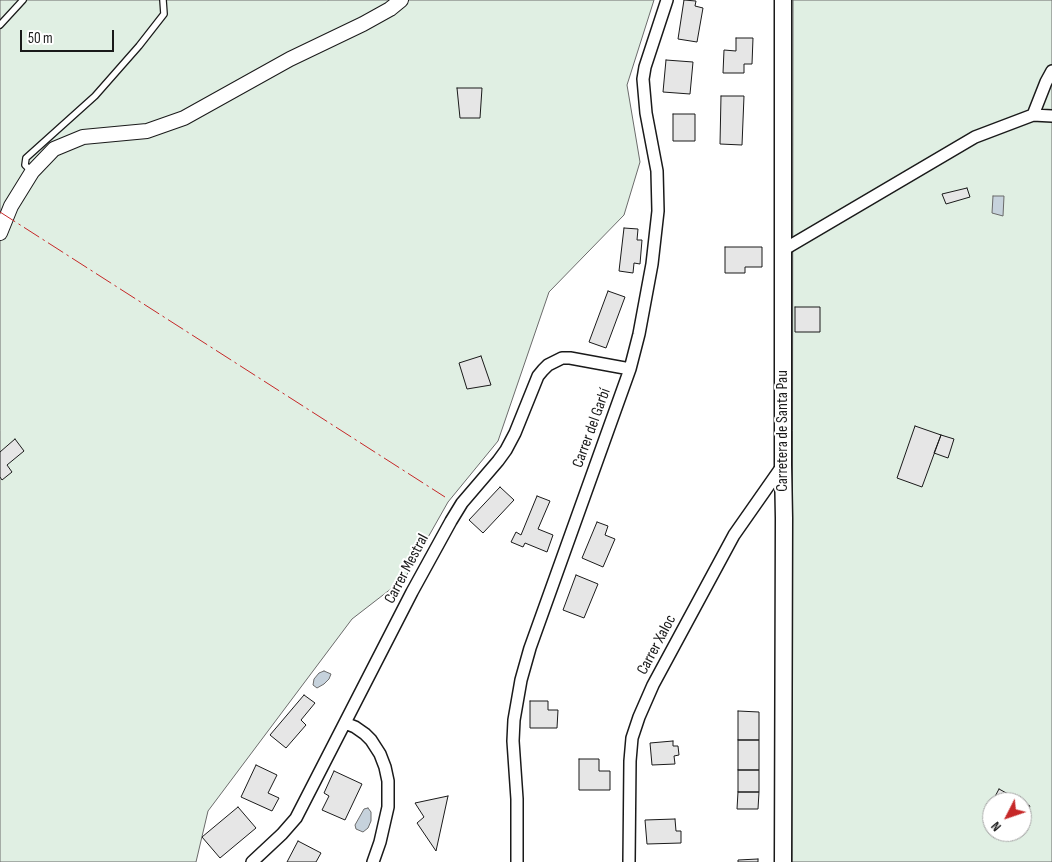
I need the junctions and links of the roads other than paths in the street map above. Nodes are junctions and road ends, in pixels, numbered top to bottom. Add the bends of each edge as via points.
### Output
1 (23, 0) edge
2 (163, 0) edge
3 (401, 0) edge
4 (667, 0) edge
5 (783, 0) edge
6 (0, 25) edge
7 (1052, 71) edge
8 (1033, 115) junction
9 (1052, 116) edge
10 (32, 172) junction
11 (0, 233) edge
12 (783, 250) junction
13 (630, 369) junction
14 (783, 465) junction
15 (345, 723) junction
16 (252, 862) edge
17 (373, 862) edge
18 (517, 862) edge
19 (629, 862) edge
20 (783, 862) edge

1 - 6 lane
2 - 10 lane via 164,14 95,96 26,158 26,165
3 - 10 street via 363,24 290,59 184,118 147,131 83,137 54,149
4 - 13 street, Carrer del Garbí via 643,79 656,171 658,211 640,334
5 - 12 main road, Carretera de Santa Pau
7 - 8 street
8 - 9 street
8 - 12 street via 975,137
10 - 11 street via 11,206
12 - 14 main road, Carretera de Santa Pau
13 - 15 street, Carrer Mestral via 562,358 548,365 538,376 510,443 456,513
13 - 18 street, Carrer del Garbí via 523,672 513,741
14 - 19 street, Carrer Xaloc via 734,534 639,717 632,738 630,760
14 - 20 main road, Carretera de Santa Pau
15 - 16 street, Carrer Mestral via 296,818
15 - 17 street via 365,734 376,746 388,781 388,807

